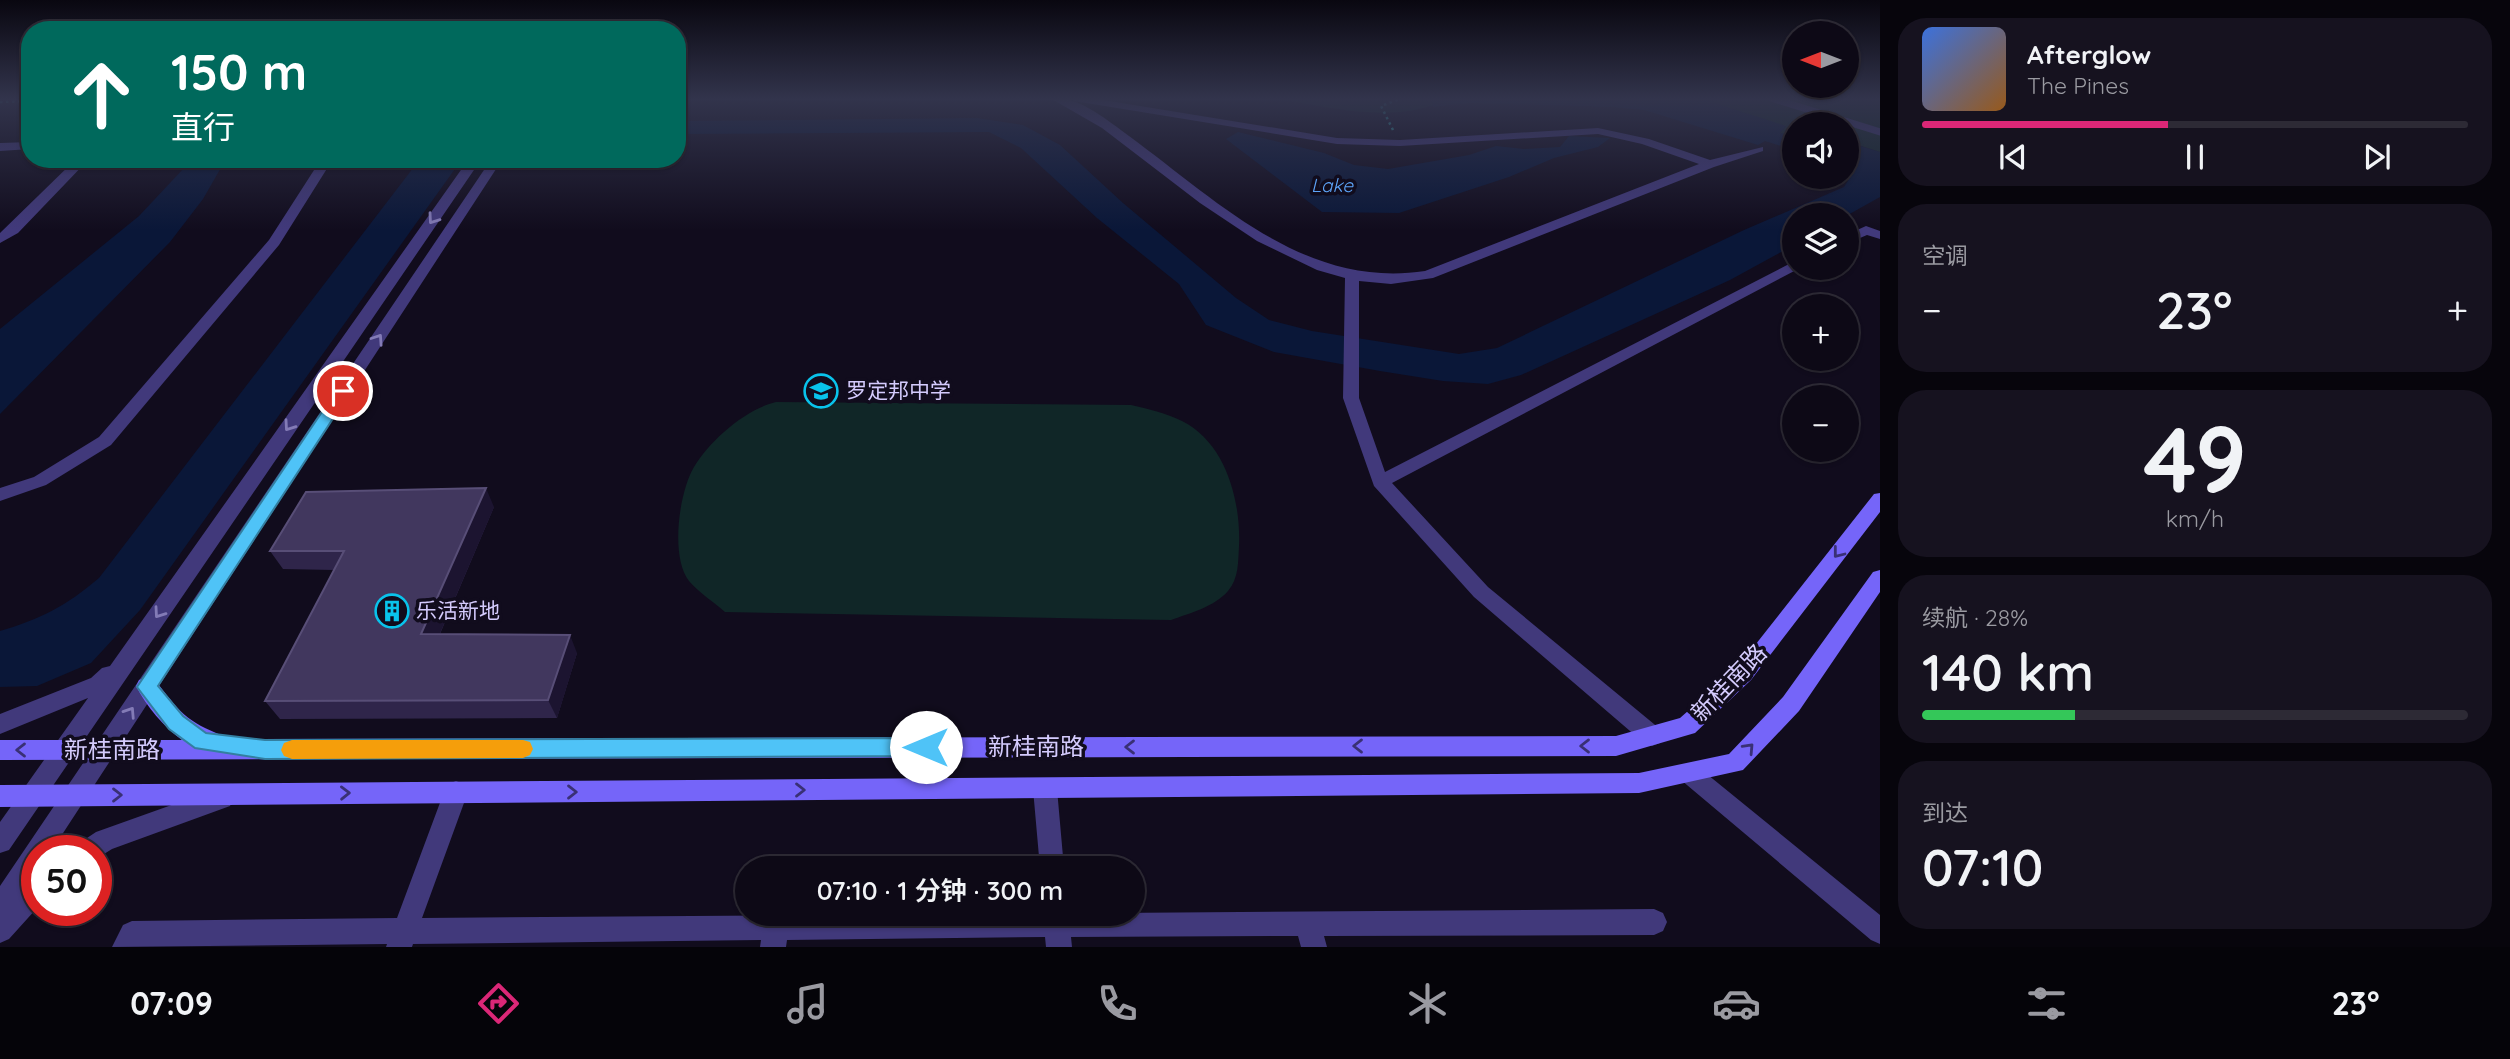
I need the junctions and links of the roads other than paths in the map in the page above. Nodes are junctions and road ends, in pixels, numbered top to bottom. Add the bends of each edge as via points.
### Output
1 (1129, 142) edge
2 (1375, 142) edge
3 (1419, 142) edge
4 (1647, 142) edge
5 (21, 146) edge
6 (0, 147) edge
7 (1759, 149) dead end
8 (1710, 164) junction
9 (74, 168) edge
10 (321, 168) edge
11 (469, 168) edge
12 (491, 168) edge
13 (1859, 234) edge
14 (1880, 235) edge
15 (0, 239) edge
16 (1782, 273) edge
17 (1352, 275) junction
18 (1380, 482) junction
19 (0, 495) edge
20 (1880, 499) edge
21 (1880, 577) edge
22 (127, 658) junction
23 (147, 687) junction
24 (0, 724) edge
25 (1652, 736) junction
26 (0, 750) edge
27 (63, 750) junction
28 (105, 750) junction
29 (265, 750) junction
30 (1689, 773) junction
31 (1045, 789) junction
32 (456, 792) junction
33 (233, 794) junction
34 (0, 796) edge
35 (32, 796) junction
36 (75, 796) junction
37 (49, 835) edge
38 (112, 837) edge
39 (0, 842) edge
40 (1051, 856) edge
41 (21, 876) edge
42 (21, 904) edge
43 (0, 908) edge
44 (1654, 922) dead end
45 (1057, 928) edge
46 (0, 930) edge
47 (1880, 931) edge
48 (1311, 935) edge
49 (774, 937) edge
50 (587, 938) edge
51 (401, 939) edge
52 (125, 947) edge

1 - 17 street via 1221,214 1266,242
2 - 3 street
4 - 8 street
5 - 6 street
7 - 8 street
8 - 17 street via 1428,275 1386,280
9 - 15 street
10 - 19 street via 274,242 105,441 40,481
11 -> 22 street
23 -> 12 street
13 - 14 street via 1866,230
16 - 18 street
17 - 18 street via 1351,398
18 - 25 street via 1481,592
20 -> 25 main road, 新桂南路 via 1744,674 1687,726
30 -> 21 main road, 新桂南路 via 1735,763 1791,704
22 - 24 street via 99,684
22 - 27 street
28 -> 23 street
23 - 29 main road via 176,723 202,742
25 -> 29 main road, 新桂南路 via 1616,746
27 -> 26 main road, 新桂南路
27 - 28 main road, 新桂南路
27 - 35 street
28 - 29 main road, 新桂南路
28 - 36 street
30 - 31 main road, 新桂南路 via 1639,783
30 - 47 street
32 -> 31 main road, 新桂南路
31 - 40 street
33 -> 32 main road, 新桂南路
32 - 51 street
36 -> 33 main road, 新桂南路
33 - 38 street
34 - 35 main road, 新桂南路
35 - 36 main road, 新桂南路
35 - 39 street
36 - 37 street
41 - 43 street
42 - 46 street
44 - 48 street
45 - 48 street
45 - 49 street
49 - 50 street
50 - 51 street
51 - 52 street via 132,934

